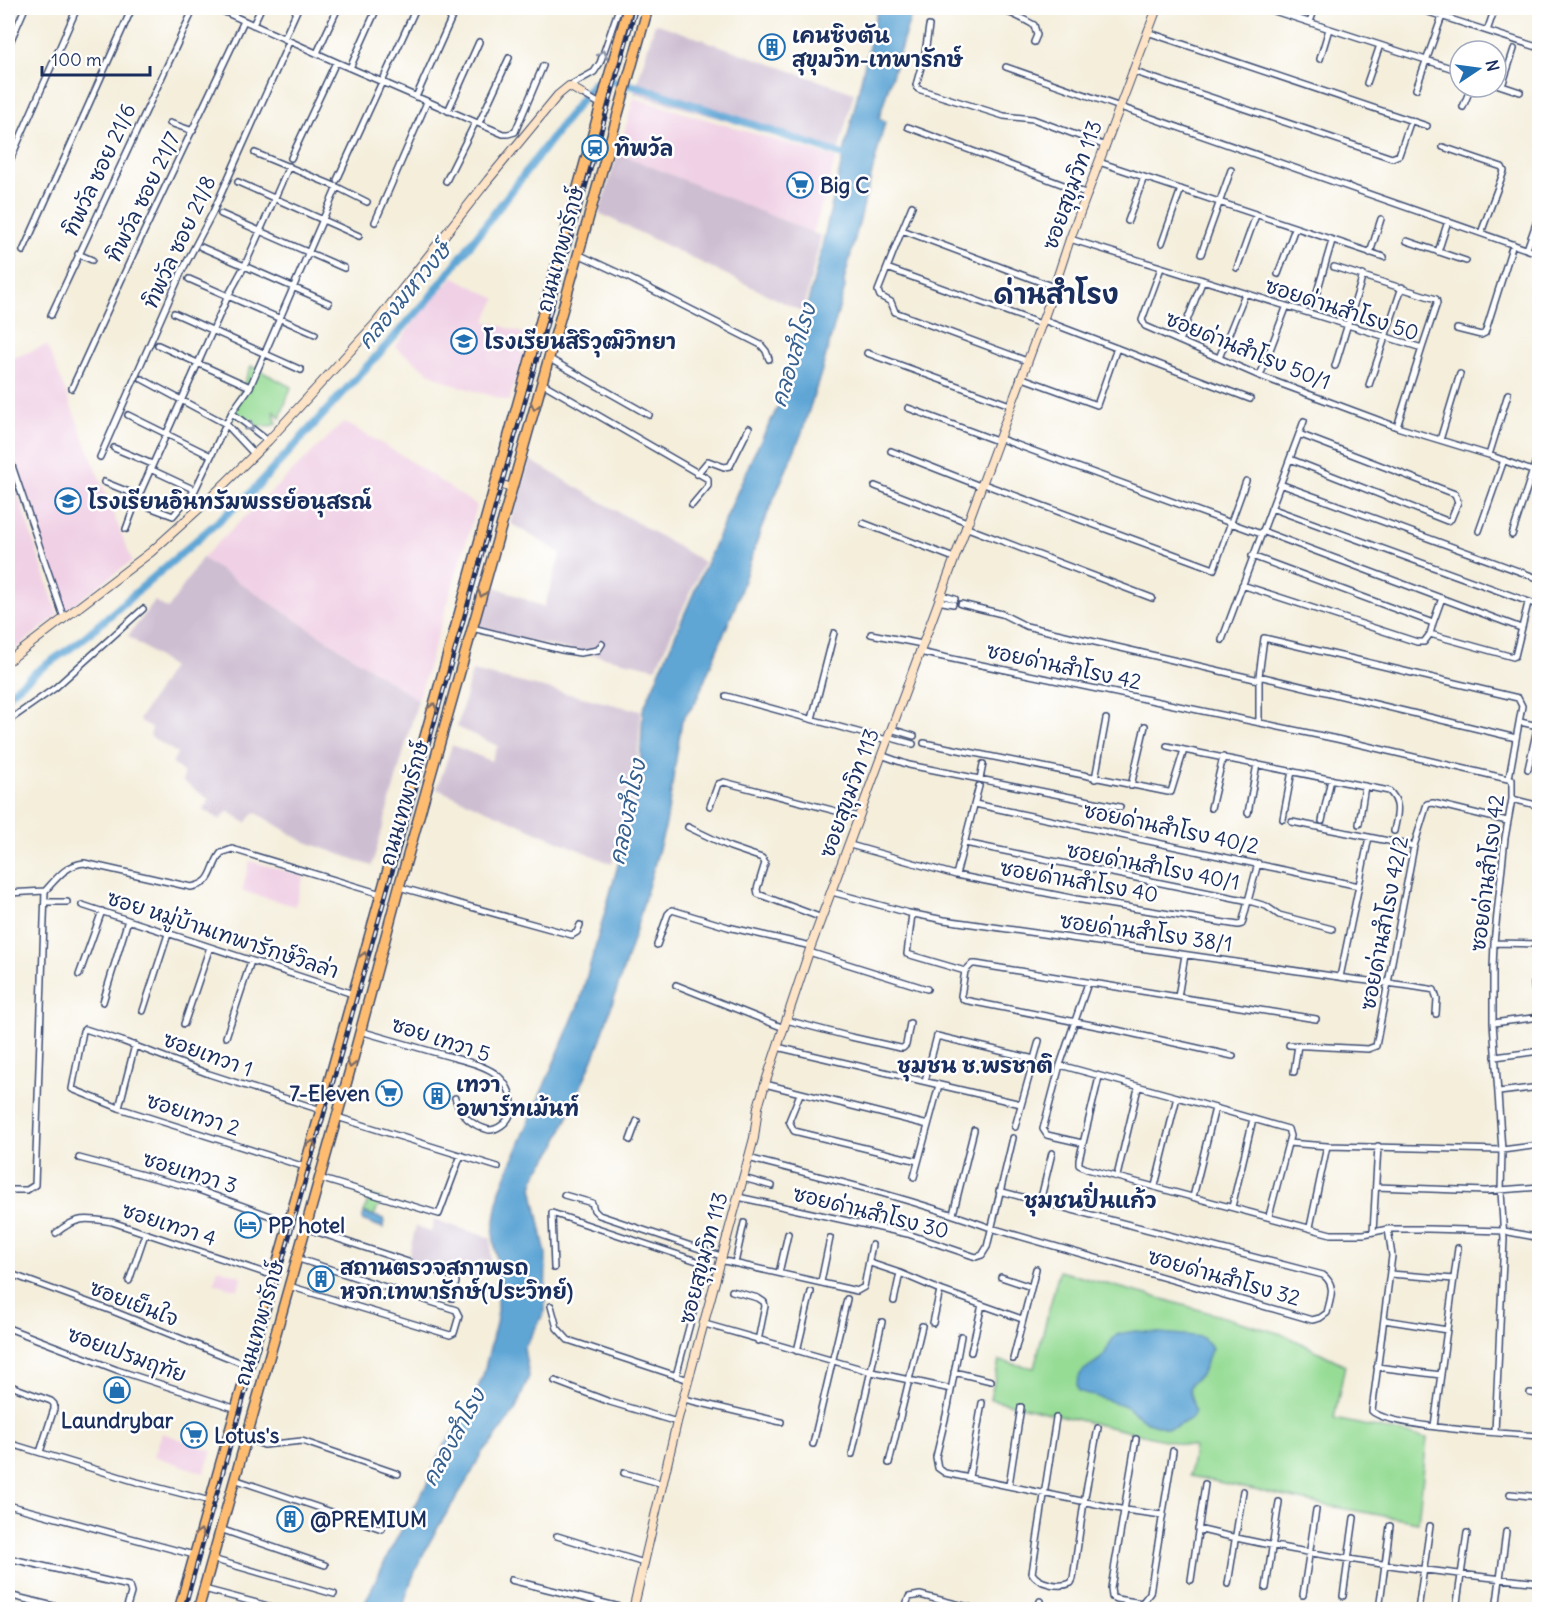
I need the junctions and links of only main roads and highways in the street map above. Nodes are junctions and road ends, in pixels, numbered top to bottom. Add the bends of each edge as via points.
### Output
1 (628, 8) edge
2 (648, 8) edge
3 (1157, 8) edge
4 (581, 93) road end
5 (496, 483) junction
6 (513, 488) junction
7 (8, 661) edge
8 (179, 1610) edge
9 (198, 1610) edge
10 (632, 1610) edge

1 - 5 main road, ถนนเทพารักษ์
2 -> 6 main road, ถนนเทพารักษ์
3 - 10 main road, ซอยสุขุมวิท 113 via 777,1047 758,1107
4 - 7 main road via 569,86 553,101 375,324 255,455 151,552
5 - 6 main road
8 -> 5 main road, ถนนเทพารักษ์
6 -> 9 main road, ถนนเทพารักษ์

